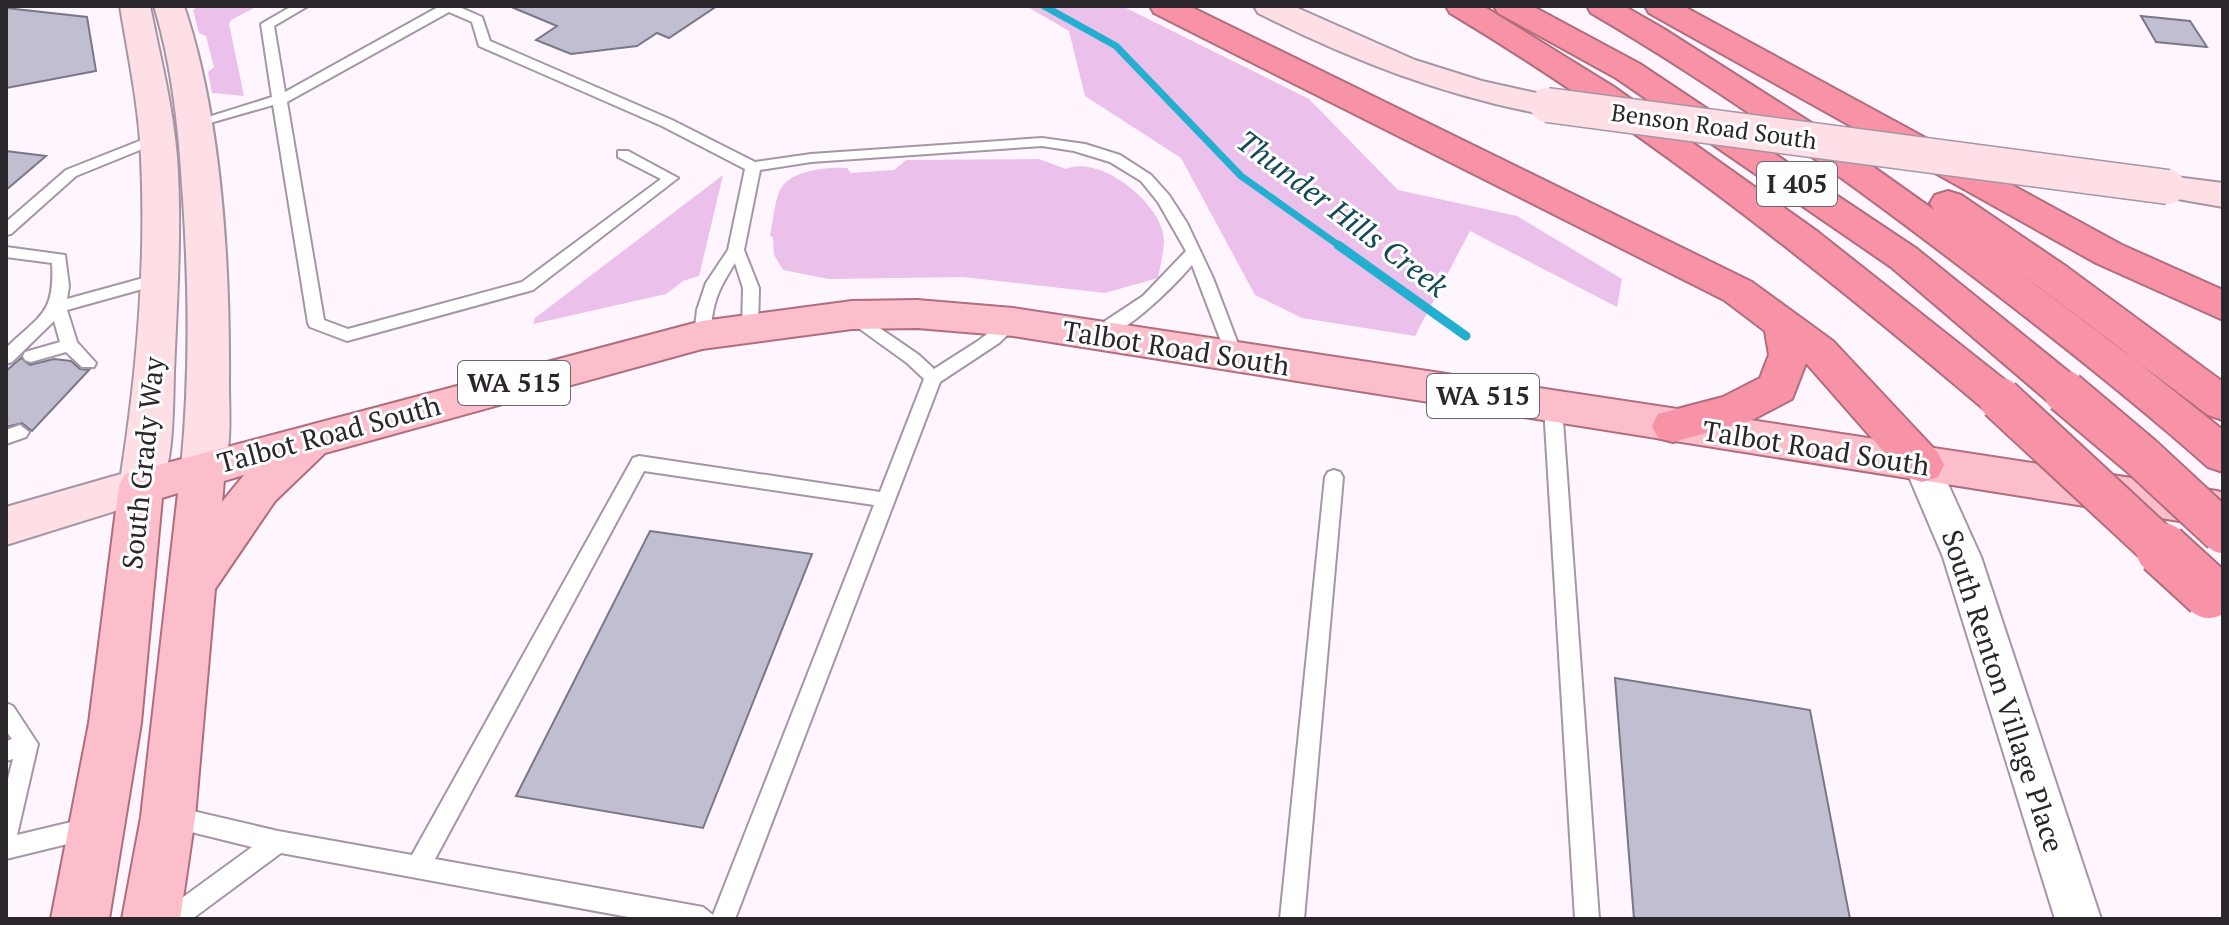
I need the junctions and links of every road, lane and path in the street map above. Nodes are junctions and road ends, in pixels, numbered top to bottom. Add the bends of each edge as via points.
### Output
1 (135, 6) edge
2 (169, 6) edge
3 (302, 6) edge
4 (447, 6) edge
5 (1165, 6) edge
6 (1269, 6) edge
7 (1461, 6) edge
8 (1509, 6) edge
9 (1602, 6) edge
10 (1660, 6) edge
11 (1672, 46) junction
12 (281, 99) junction
13 (196, 123) junction
14 (157, 138) junction
15 (623, 154) dead end
16 (753, 167) junction
17 (2223, 195) edge
18 (6, 230) edge
19 (736, 250) junction
20 (1193, 253) junction
21 (10, 257) edge
22 (158, 279) junction
23 (2223, 306) edge
24 (58, 307) junction
25 (852, 315) junction
26 (1013, 322) junction
27 (1783, 322) junction
28 (750, 328) junction
29 (702, 335) junction
30 (1096, 335) junction
31 (69, 345) junction
32 (31, 356) dead end
33 (1235, 357) junction
34 (6, 358) edge
35 (56, 359) dead end
36 (88, 363) dead end
37 (933, 378) junction
38 (2223, 404) edge
39 (1553, 407) junction
40 (1673, 426) junction
41 (327, 434) junction
42 (2223, 455) edge
43 (1922, 465) junction
44 (203, 468) junction
45 (1334, 477) dead end
46 (141, 486) junction
47 (887, 500) junction
48 (2223, 510) edge
49 (6, 526) edge
50 (2223, 532) edge
51 (193, 583) junction
52 (2216, 600) edge
53 (6, 713) edge
54 (17, 747) edge
55 (98, 826) junction
56 (166, 828) junction
57 (6, 833) edge
58 (278, 842) junction
59 (6, 848) edge
60 (418, 867) junction
61 (80, 919) edge
62 (151, 919) edge
63 (172, 919) edge
64 (703, 919) edge
65 (723, 919) edge
66 (1292, 919) edge
67 (1587, 919) edge
68 (2078, 919) edge

1 - 14 main road, South Grady Way
2 - 13 main road, South Grady Way
3 - 12 lane via 267,24
4 - 12 lane
4 - 16 lane via 478,20 484,43
5 - 27 highway via 1738,291
6 - 17 main road, Benson Road South, bridge via 1399,68 1487,94
7 - 52 highway, bridge via 1691,156 1892,308 2000,399
8 - 50 highway, I 405, bridge via 1628,71 1904,258 2141,456
9 - 11 highway, I 405
10 - 23 highway via 2109,254
11 - 38 highway via 1758,85 1907,176 2053,276
11 - 42 highway, I 405 via 1867,175 2168,406
12 - 13 lane
12 - 15 lane via 316,323 347,335 527,286 671,178
13 - 44 main road, South Grady Way via 209,285 210,385
14 - 18 lane via 71,173
14 - 22 main road, South Grady Way
16 - 19 lane
16 - 20 lane via 1042,142 1078,146 1125,163 1153,184 1178,216
19 - 28 lane via 750,275
19 - 29 lane via 714,283
20 - 30 lane via 1147,305
20 - 33 lane
21 - 24 lane via 59,259
22 - 24 lane
22 - 46 main road, South Grady Way via 151,417
24 - 31 lane
24 - 34 lane
25 - 26 main road, Talbot Road South / WA 515
25 - 28 main road, Talbot Road South / WA 515
25 - 37 lane
26 - 30 main road, Talbot Road South / WA 515
26 - 37 lane via 987,347
27 - 40 highway via 1789,355 1777,388 1735,410
27 - 43 highway via 1819,351
28 - 29 main road, Talbot Road South / WA 515
29 - 41 main road, Talbot Road South / WA 515
30 - 33 main road, Talbot Road South / WA 515
31 - 32 lane
31 - 35 lane
31 - 36 lane
33 - 39 main road, Talbot Road South / WA 515
37 - 47 lane
39 - 40 main road, Talbot Road South / WA 515
39 - 67 lane
40 - 43 main road, Talbot Road South / WA 515
41 - 44 main road, Talbot Road South / WA 515
41 - 51 main road via 287,459 257,491
43 - 48 main road, Talbot Road South / WA 515
43 - 68 street, South Renton Village Place via 1962,557
44 - 46 main road, Talbot Road South / WA 515
44 - 51 main road, South Grady Way
45 - 66 lane
46 - 49 main road
46 - 55 main road, South Grady Way
47 - 60 lane via 639,463
47 - 65 lane
51 - 56 main road, South Grady Way
53 - 54 lane
54 - 57 lane
55 - 56 main road
55 - 59 lane
55 - 61 main road, South Grady Way
56 - 58 lane
56 - 62 main road, South Grady Way
58 - 60 lane
58 - 63 lane
60 - 64 lane

